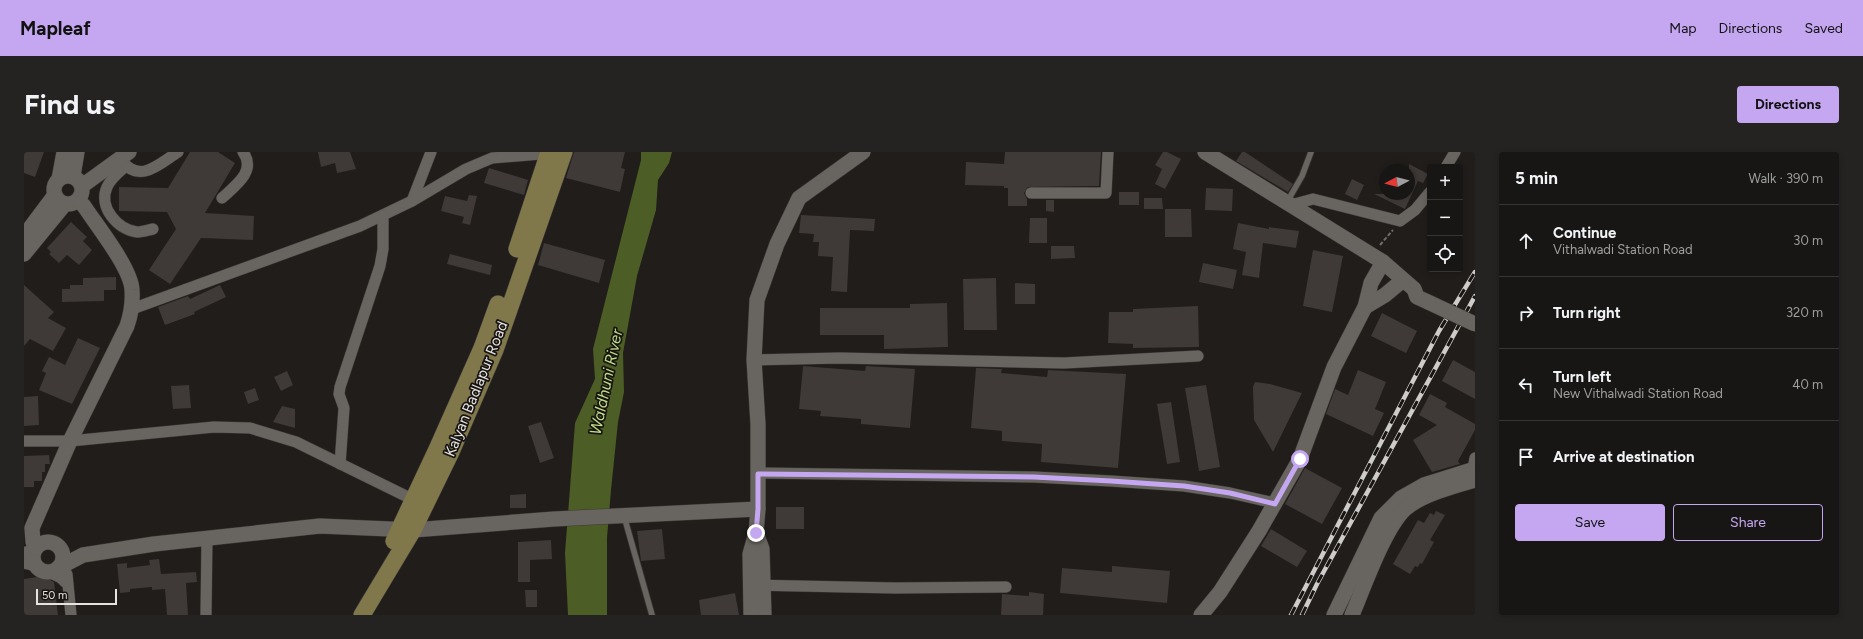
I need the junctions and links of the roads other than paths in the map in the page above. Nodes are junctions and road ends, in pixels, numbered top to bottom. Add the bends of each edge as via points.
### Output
1 (64, 152) edge
2 (78, 152) edge
3 (178, 152) edge
4 (243, 152) edge
5 (431, 152) edge
6 (554, 152) edge
7 (863, 152) edge
8 (1108, 152) edge
9 (1311, 152) edge
10 (1455, 152) edge
11 (1213, 154) edge
12 (125, 159) edge
13 (1448, 164) edge
14 (69, 190) junction
15 (1031, 193) dead end
16 (1427, 196) edge
17 (222, 198) dead end
18 (412, 201) junction
19 (1289, 204) junction
20 (383, 216) junction
21 (153, 229) dead end
22 (24, 236) edge
23 (24, 254) edge
24 (1377, 259) junction
25 (1408, 285) junction
26 (1430, 298) junction
27 (1365, 307) junction
28 (132, 308) junction
29 (1475, 314) edge
30 (1475, 324) edge
31 (1198, 356) dead end
32 (754, 360) junction
33 (24, 441) edge
34 (70, 441) junction
35 (340, 464) junction
36 (1474, 471) edge
37 (758, 474) junction
38 (420, 503) junction
39 (1275, 504) junction
40 (758, 509) junction
41 (621, 516) junction
42 (407, 529) junction
43 (207, 537) junction
44 (43, 548) edge
45 (83, 555) junction
46 (42, 567) edge
47 (756, 585) junction
48 (1006, 587) dead end
49 (71, 615) edge
50 (206, 615) edge
51 (350, 615) edge
52 (362, 615) edge
53 (652, 615) edge
54 (751, 615) edge
55 (764, 615) edge
56 (1201, 615) edge
57 (1334, 615) edge
58 (1352, 615) edge

1 - 14 street
2 - 14 street
3 - 12 street via 144,172 133,172
4 - 17 street via 247,158 248,170 242,180
5 - 18 street
6 - 18 street via 492,158 466,169
6 - 38 main road, Kalyan Badlapur Road via 495,350
7 - 32 street via 798,198 777,244 757,300
8 - 15 street via 1106,193
9 - 19 lane
10 - 13 street
11 - 19 street
12 - 14 street
12 - 21 street via 107,186 104,198 108,212 126,229 139,232
14 - 22 street
14 - 23 street
14 - 28 street via 84,206 128,274 132,289
16 - 19 street via 1415,210 1400,221 1313,199
18 - 20 street
19 - 24 street
20 - 28 street
20 - 35 street via 380,266 340,387 344,408
24 - 25 street
24 - 27 street
25 - 26 street via 1423,289
25 - 27 street
26 - 29 street
26 - 30 street, bridge
27 - 39 street via 1334,366 1300,459
28 - 34 street via 127,326
31 - 32 street via 1064,363 840,358
32 - 37 street
33 - 34 street
34 - 35 street via 214,427 250,428 296,442
34 - 44 street via 38,516
35 - 38 street
36 - 57 street via 1424,484 1401,498 1381,518
36 - 58 street via 1406,509 1392,525
37 - 39 street via 1034,477 1125,481 1230,493
37 - 40 street
38 - 42 main road, Kalyan Badlapur Road
39 - 56 street via 1220,592
40 - 41 street
40 - 47 street via 756,533 750,554
41 - 42 street
41 - 53 lane
42 - 43 street via 320,526
42 - 51 main road, Kalyan Badlapur Road
42 - 52 main road, Kalyan Badlapur Road
43 - 45 street
43 - 50 street
44 - 45 street
44 - 46 street via 33,557
44 - 46 street via 63,559
45 - 46 street
46 - 49 street via 67,574
47 - 48 street
47 - 54 street
47 - 55 street

